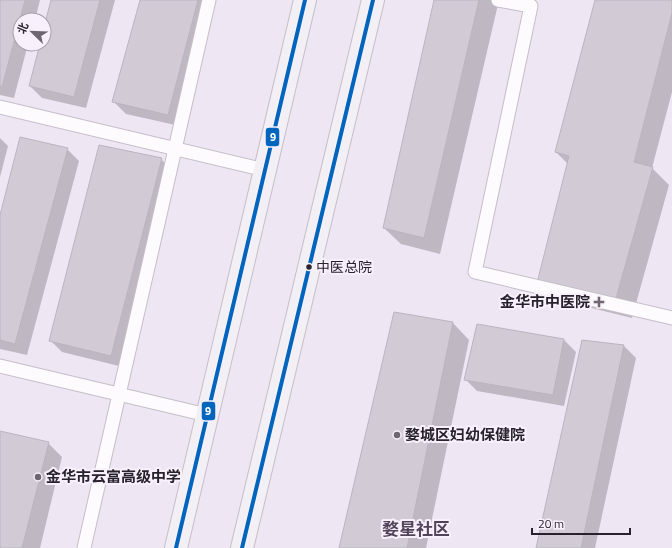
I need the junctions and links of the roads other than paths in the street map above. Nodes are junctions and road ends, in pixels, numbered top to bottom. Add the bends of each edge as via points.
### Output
1 (209, 0) edge
2 (305, 0) edge
3 (373, 0) edge
4 (498, 0) edge
5 (0, 107) edge
6 (176, 149) junction
7 (265, 170) junction
8 (672, 318) edge
9 (0, 366) edge
10 (119, 395) junction
11 (207, 415) junction
12 (84, 548) edge
13 (176, 548) edge
14 (242, 548) edge

1 - 6 lane
2 - 7 main road
3 - 14 main road
4 - 8 lane via 531,6 475,272
5 - 6 lane
6 - 7 lane
6 - 10 lane
7 - 11 main road
9 - 10 lane
10 - 11 lane
10 - 12 lane
11 - 13 main road

